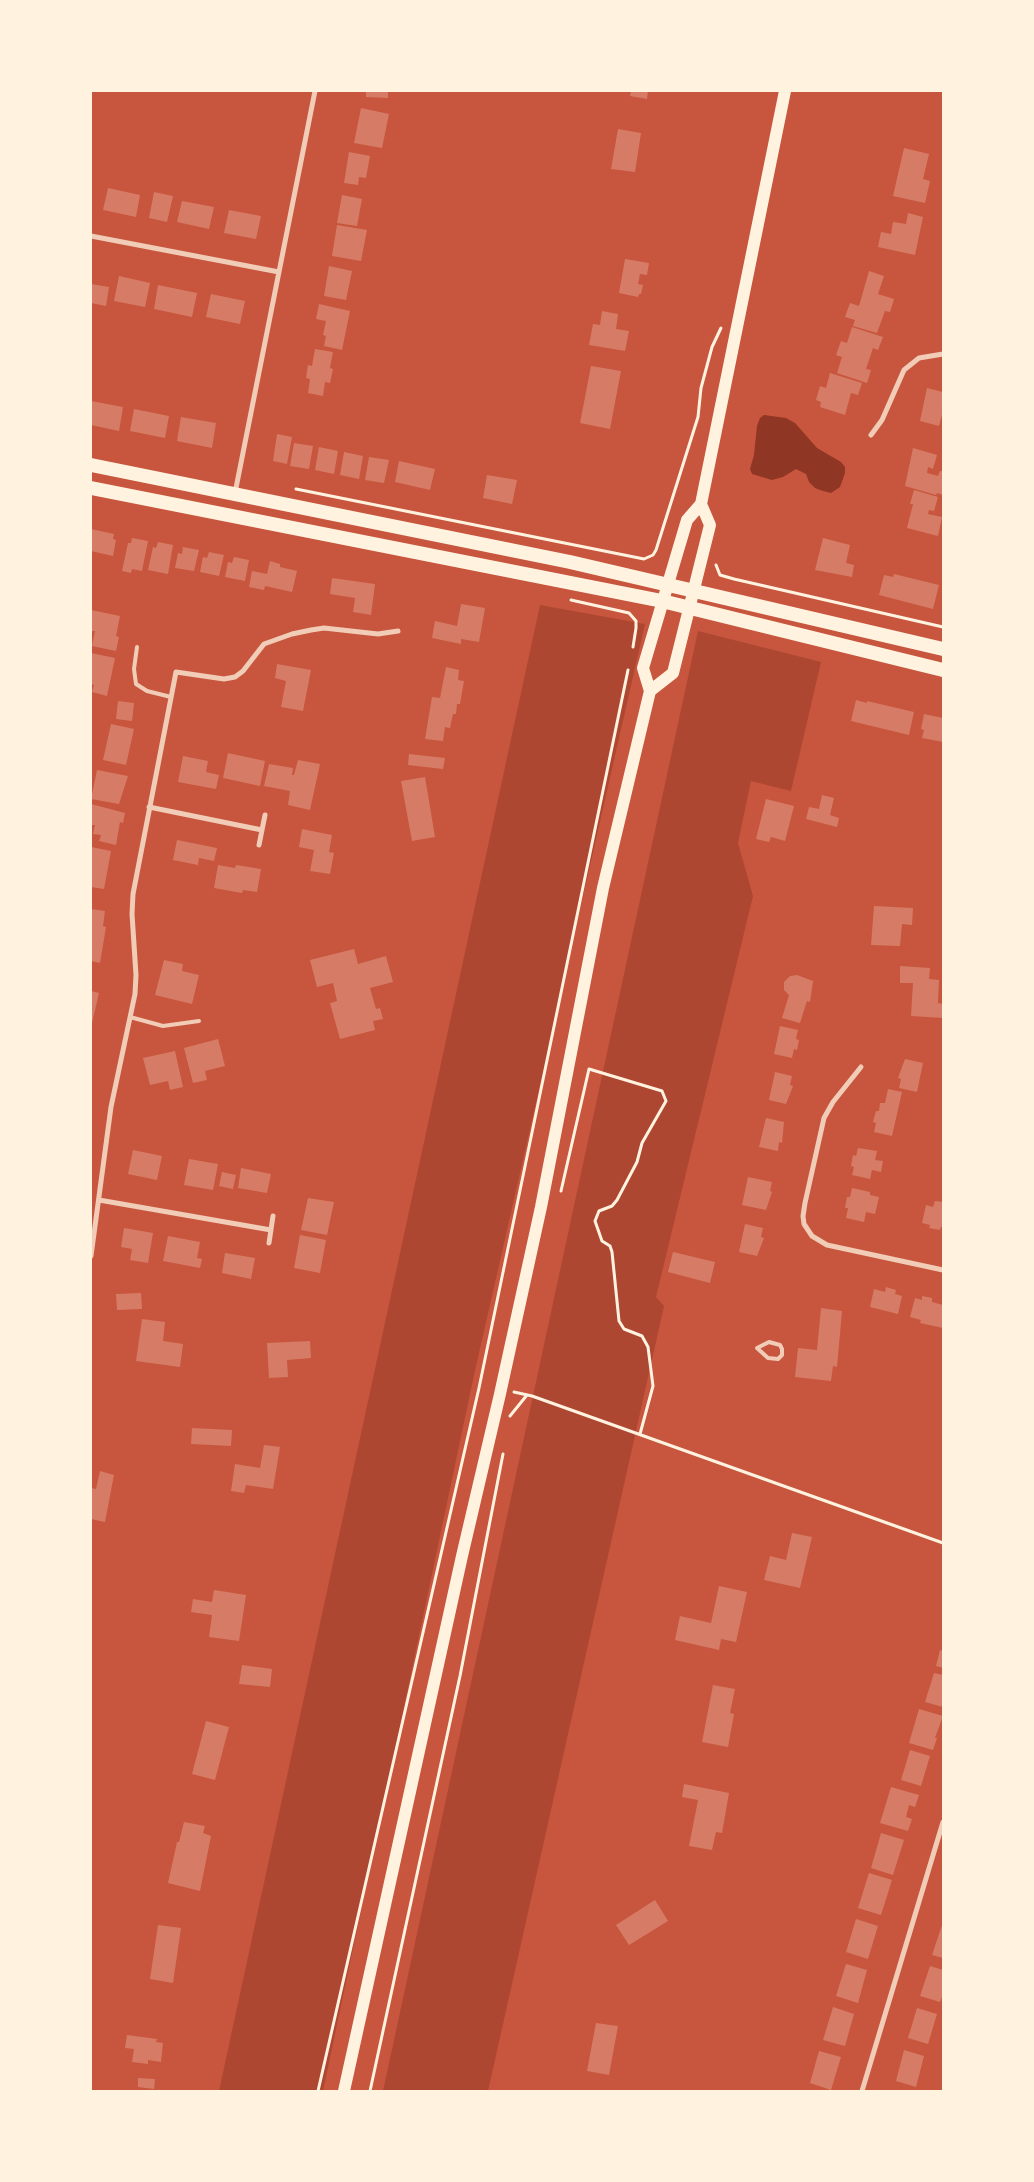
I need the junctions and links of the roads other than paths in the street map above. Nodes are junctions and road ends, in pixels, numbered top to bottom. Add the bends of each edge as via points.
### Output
1 (314, 91) edge
2 (785, 91) edge
3 (91, 236) edge
4 (279, 272) junction
5 (943, 354) edge
6 (871, 435) dead end
7 (91, 465) edge
8 (91, 488) edge
9 (234, 494) junction
10 (701, 504) junction
11 (667, 583) junction
12 (693, 590) junction
13 (662, 602) junction
14 (688, 608) junction
15 (398, 631) dead end
16 (137, 647) dead end
17 (943, 649) edge
18 (943, 670) edge
19 (650, 691) junction
20 (171, 697) junction
21 (150, 807) junction
22 (265, 815) dead end
23 (262, 830) junction
24 (259, 845) dead end
25 (130, 1017) junction
26 (199, 1021) dead end
27 (861, 1067) dead end
28 (99, 1200) junction
29 (273, 1216) dead end
30 (271, 1230) junction
31 (269, 1243) dead end
32 (91, 1256) edge
33 (943, 1270) edge
34 (763, 1345) joint
35 (943, 1822) edge
36 (344, 2091) edge
37 (862, 2091) edge

1 - 4 street
2 - 10 main road
3 - 4 street
4 - 9 street
5 - 6 street via 919,358 904,370 882,420
7 - 9 highway
8 - 13 highway
9 - 11 highway
10 - 11 main road via 687,520
10 - 12 main road via 710,524
11 - 12 highway
11 - 13 main road
12 - 14 main road
12 - 17 highway
13 - 14 highway
13 - 19 main road via 643,668
14 - 18 highway
14 - 19 main road via 673,673
15 - 20 street via 378,634 324,628 292,634 264,644 235,677 224,679 176,672
16 - 20 lane via 136,684 147,691
19 - 36 main road via 601,898 541,1207
20 - 21 street
21 - 23 street
21 - 25 street via 133,894 136,975
22 - 23 street
23 - 24 street
25 - 26 lane via 163,1026
25 - 28 street via 111,1108
27 - 33 street via 824,1118 805,1203 804,1224 812,1236 827,1244
28 - 30 street
28 - 32 street
29 - 30 street
30 - 31 street
34 - 34 lane via 769,1342 780,1345 782,1355 768,1358 757,1348
35 - 37 street

